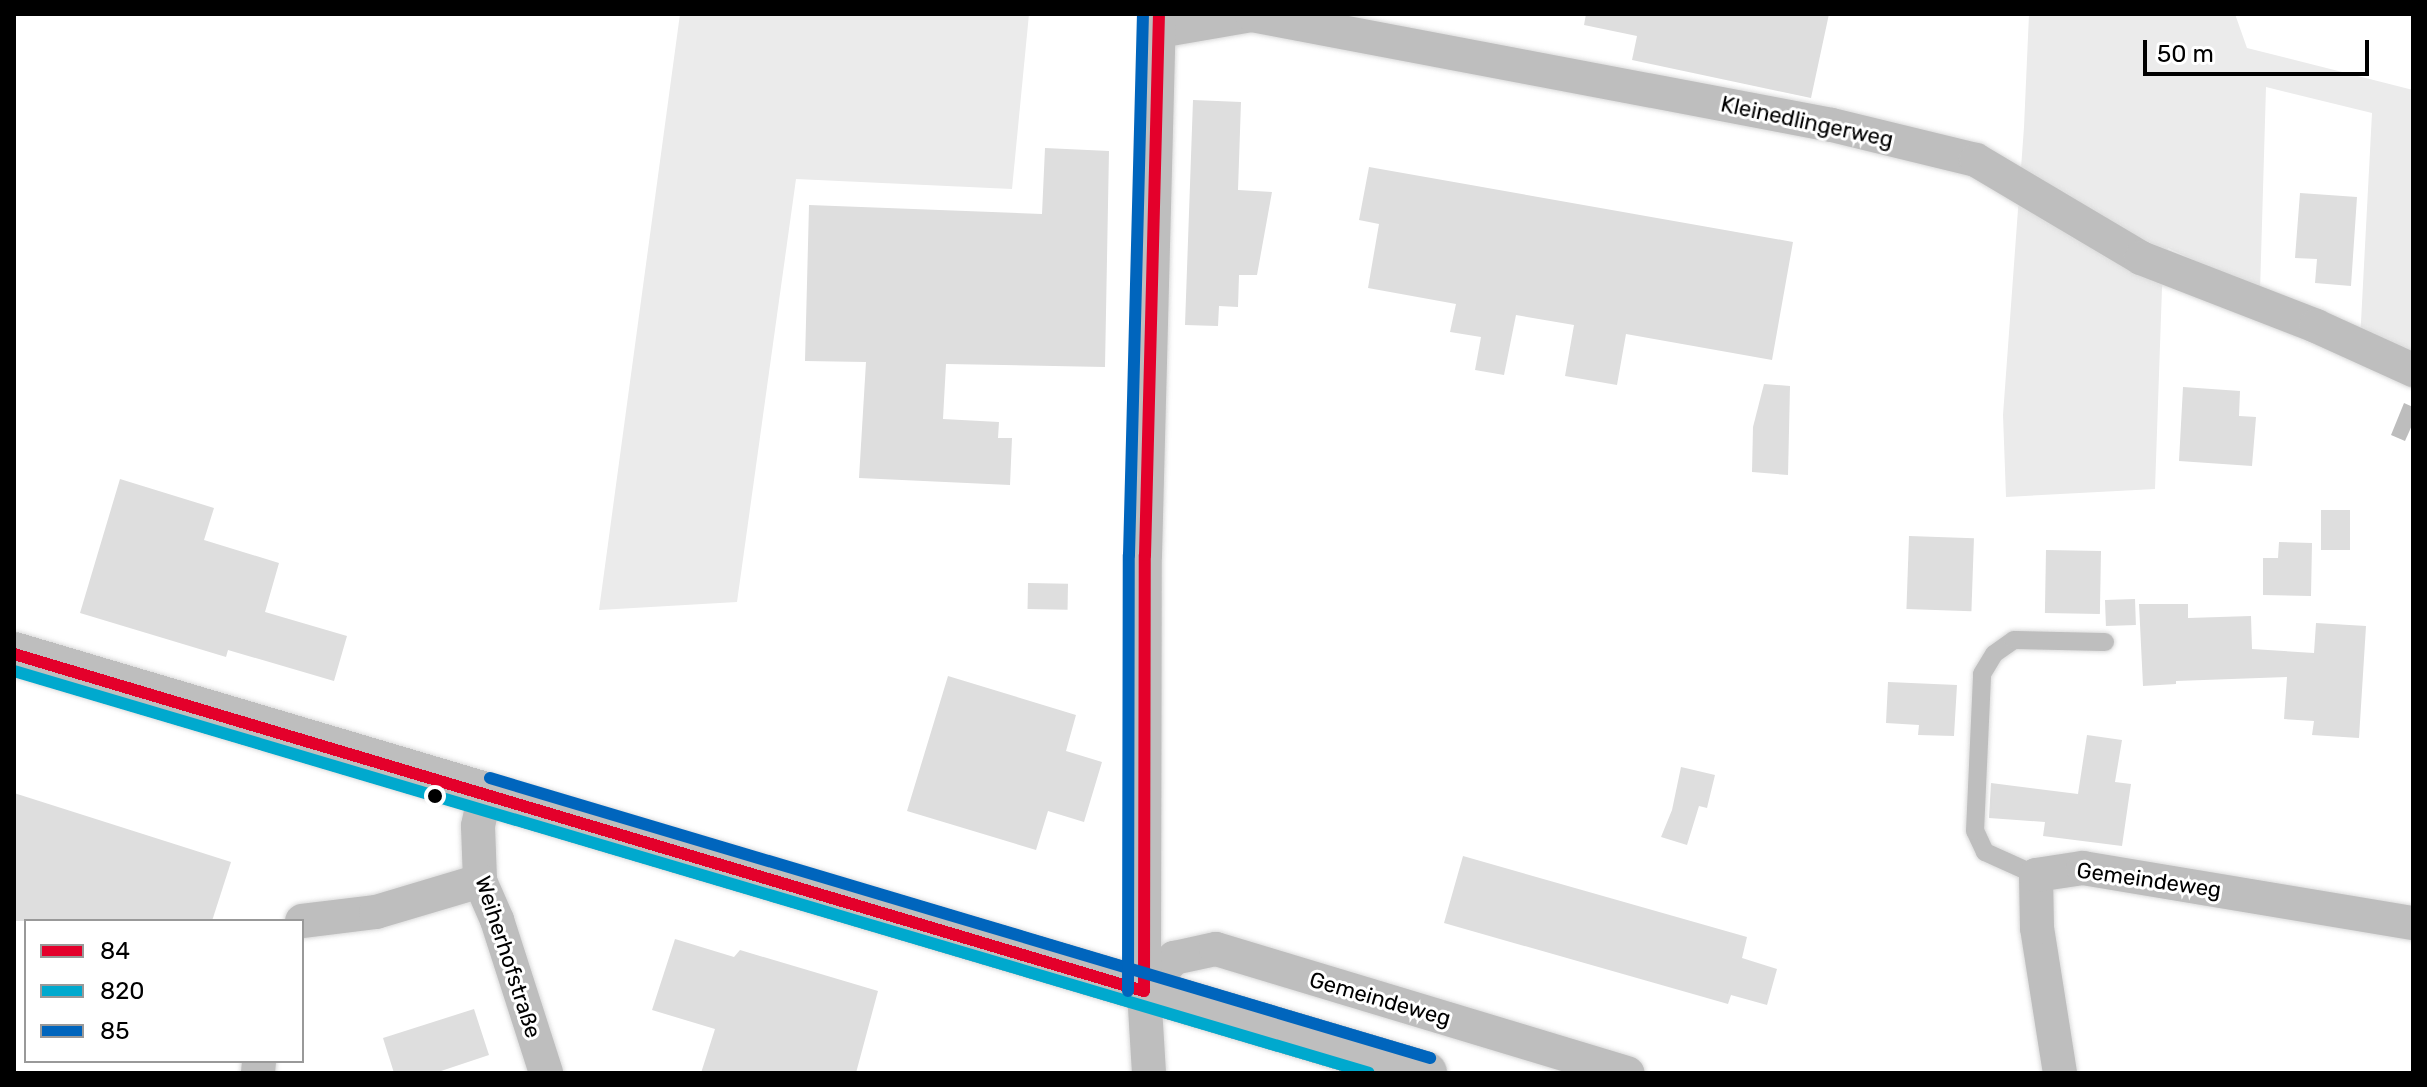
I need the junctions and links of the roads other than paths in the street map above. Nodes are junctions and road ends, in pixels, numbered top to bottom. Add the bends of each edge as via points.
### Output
1 (1159, 23) edge
2 (2413, 370) edge
3 (2105, 642) dead end
4 (14, 654) edge
5 (485, 793) junction
6 (2036, 875) junction
7 (480, 881) junction
8 (304, 921) edge
9 (2413, 923) edge
10 (1144, 991) junction
11 (546, 1073) edge
12 (1149, 1073) edge
13 (1425, 1073) edge
14 (1628, 1073) edge
15 (2060, 1073) edge

1 - 2 street, Kleinedlingerweg via 1252,15 1832,125 1976,160 2141,258
1 - 10 street via 1145,555
3 - 6 lane via 2014,640 1994,654 1982,674 1975,831 1985,852
4 - 5 main road
5 - 7 street, Weiherhofstraße via 478,826
5 - 10 main road
6 - 9 street, Gemeindeweg via 2083,868
6 - 15 street via 2037,928
7 - 8 street via 376,912
7 - 11 street, Weiherhofstraße
10 - 12 street
10 - 13 main road
10 - 14 street, Gemeindeweg via 1174,958 1216,949

